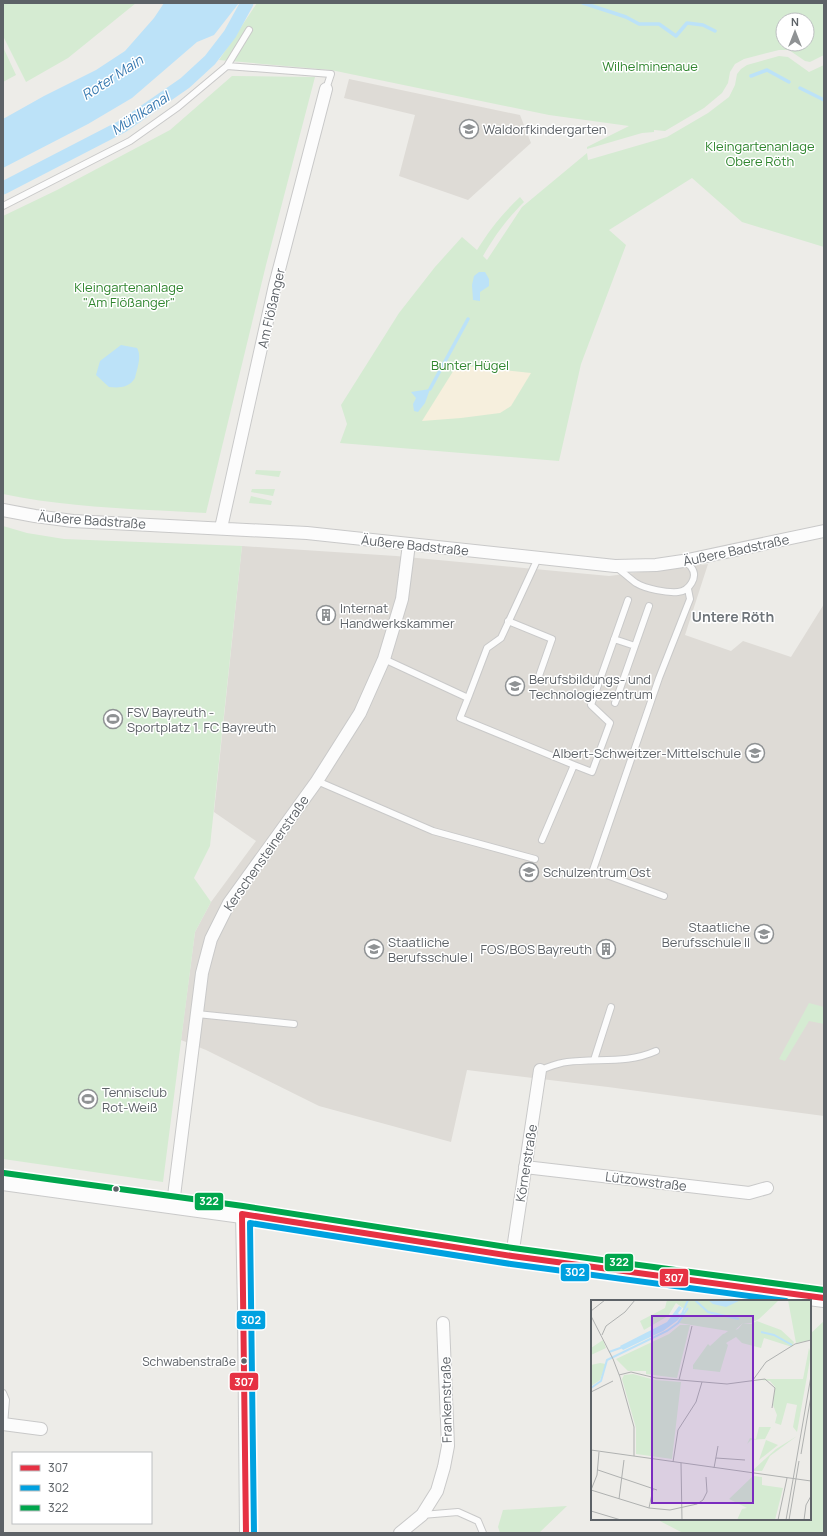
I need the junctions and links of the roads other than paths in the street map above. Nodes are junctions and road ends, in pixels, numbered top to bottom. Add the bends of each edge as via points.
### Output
1 (249, 30) dead end
2 (227, 66) junction
3 (326, 89) joint
4 (3, 206) edge
5 (3, 510) edge
6 (221, 528) junction
7 (824, 531) edge
8 (409, 544) junction
9 (538, 558) junction
10 (683, 561) junction
11 (615, 566) junction
12 (688, 589) junction
13 (628, 600) dead end
14 (650, 606) dead end
15 (508, 621) junction
16 (614, 639) junction
17 (635, 646) junction
18 (384, 659) junction
19 (539, 676) dead end
20 (468, 698) junction
21 (615, 703) dead end
22 (574, 765) junction
23 (317, 781) junction
24 (542, 840) dead end
25 (535, 859) dead end
26 (664, 896) dead end
27 (611, 1007) dead end
28 (197, 1014) junction
29 (294, 1024) dead end
30 (656, 1050) dead end
31 (594, 1060) junction
32 (540, 1070) joint
33 (525, 1167) junction
34 (3, 1181) edge
35 (767, 1188) dead end
36 (173, 1204) junction
37 (242, 1214) junction
38 (512, 1256) junction
39 (824, 1298) edge
40 (443, 1323) dead end
41 (3, 1393) edge
42 (3, 1427) edge
43 (41, 1429) dead end
44 (422, 1515) junction
45 (246, 1533) edge
46 (400, 1533) edge
47 (483, 1533) edge

1 - 2 lane
2 - 3 lane via 331,74
2 - 4 lane via 178,107 130,141
3 - 6 street, Am Flößanger via 275,285
5 - 6 street, Äußere Badstraße via 73,520
6 - 8 street, Äußere Badstraße via 307,533
7 - 10 street, Äußere Badstraße
8 - 9 street, Äußere Badstraße
8 - 18 street, Kerschensteinerstraße via 402,599
9 - 11 street, Äußere Badstraße
9 - 15 lane
10 - 11 street, Äußere Badstraße via 656,565
10 - 12 lane via 691,566 693,571 693,581
11 - 12 lane via 637,583 664,592
12 - 26 lane via 690,599 659,678 593,870
13 - 16 lane
14 - 17 lane
15 - 19 lane via 552,639
15 - 20 lane via 501,638 487,648
16 - 17 lane
16 - 22 lane via 591,704 610,723 592,772
17 - 21 lane
18 - 20 lane
18 - 23 street, Kerschensteinerstraße via 360,713
20 - 22 lane via 460,718
22 - 24 lane
23 - 25 lane via 433,831
23 - 28 street, Kerschensteinerstraße via 229,903 209,946 202,972
27 - 31 lane
28 - 29 lane
28 - 36 street, Kerschensteinerstraße
30 - 31 lane via 645,1056 626,1060
31 - 32 lane via 565,1062
32 - 33 street, Körnerstraße
33 - 35 street, Lützowstraße via 749,1193
33 - 38 street, Körnerstraße
34 - 36 main road
36 - 37 main road
37 - 38 main road
37 - 45 street
38 - 39 main road
40 - 44 street, Frankenstraße via 448,1446 437,1491
41 - 42 lane via 6,1400
42 - 43 street
44 - 46 street, Frankenstraße
44 - 47 lane via 458,1512 478,1521

